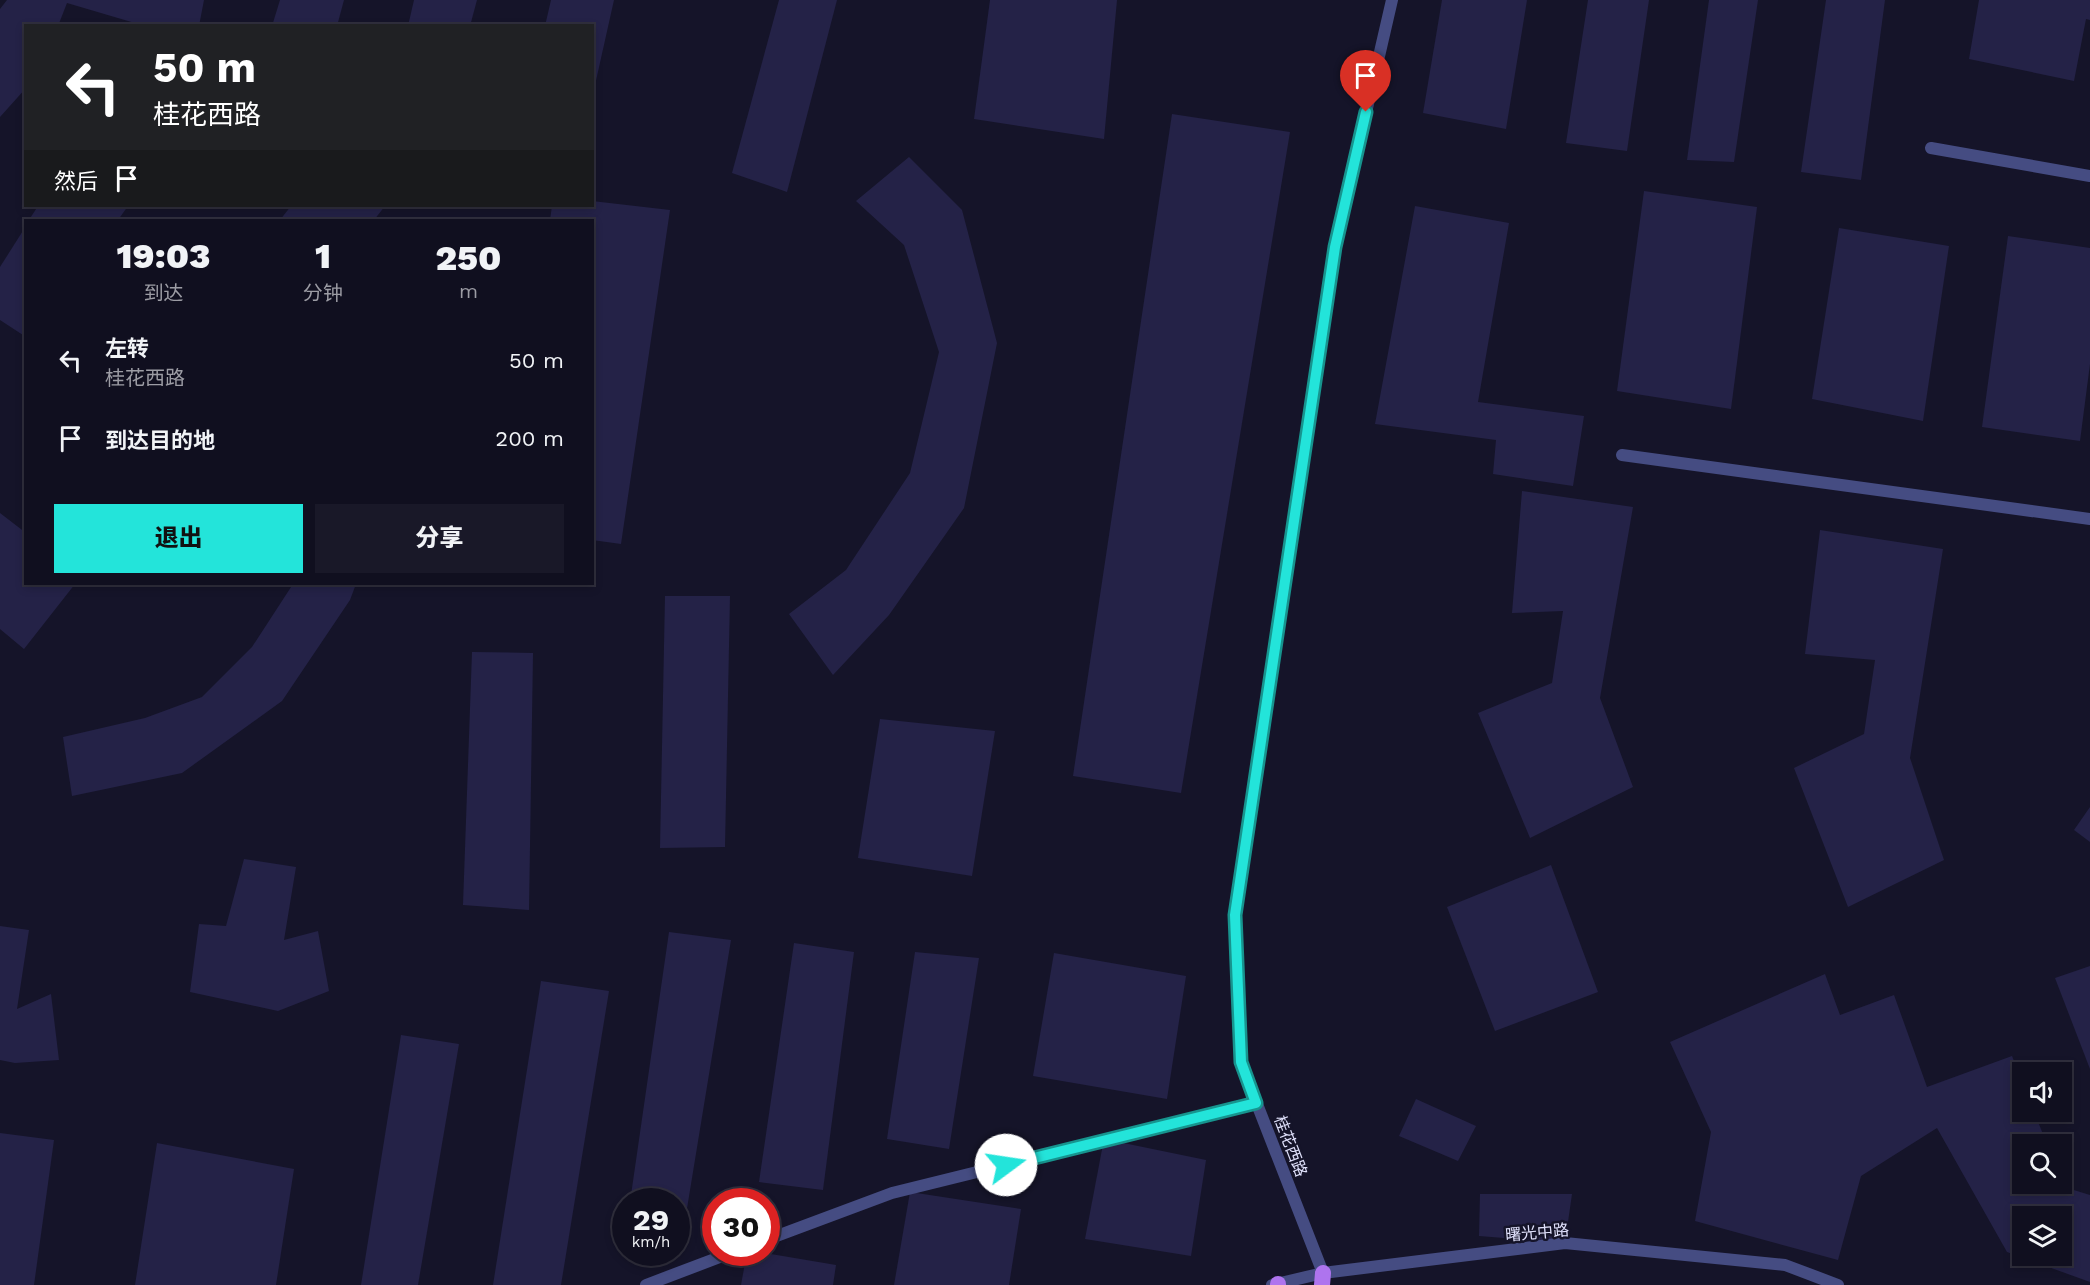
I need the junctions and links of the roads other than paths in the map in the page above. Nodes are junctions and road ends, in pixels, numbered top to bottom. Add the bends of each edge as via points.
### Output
1 (1392, 0) edge
2 (1931, 148) dead end
3 (2090, 176) edge
4 (1622, 455) dead end
5 (2090, 519) edge
6 (1256, 1103) junction
7 (780, 1235) edge
8 (702, 1264) edge
9 (1322, 1279) edge
10 (646, 1285) edge
11 (1276, 1285) edge
12 (1838, 1285) edge

1 - 6 street, 桂花西路 via 1335,247 1235,915 1241,1062
2 - 3 street
4 - 5 street
6 - 7 street via 892,1193
6 - 9 street, 桂花西路
8 - 10 street
9 - 11 street, 曙光中路
9 - 12 street, 曙光中路 via 1565,1243 1785,1265

